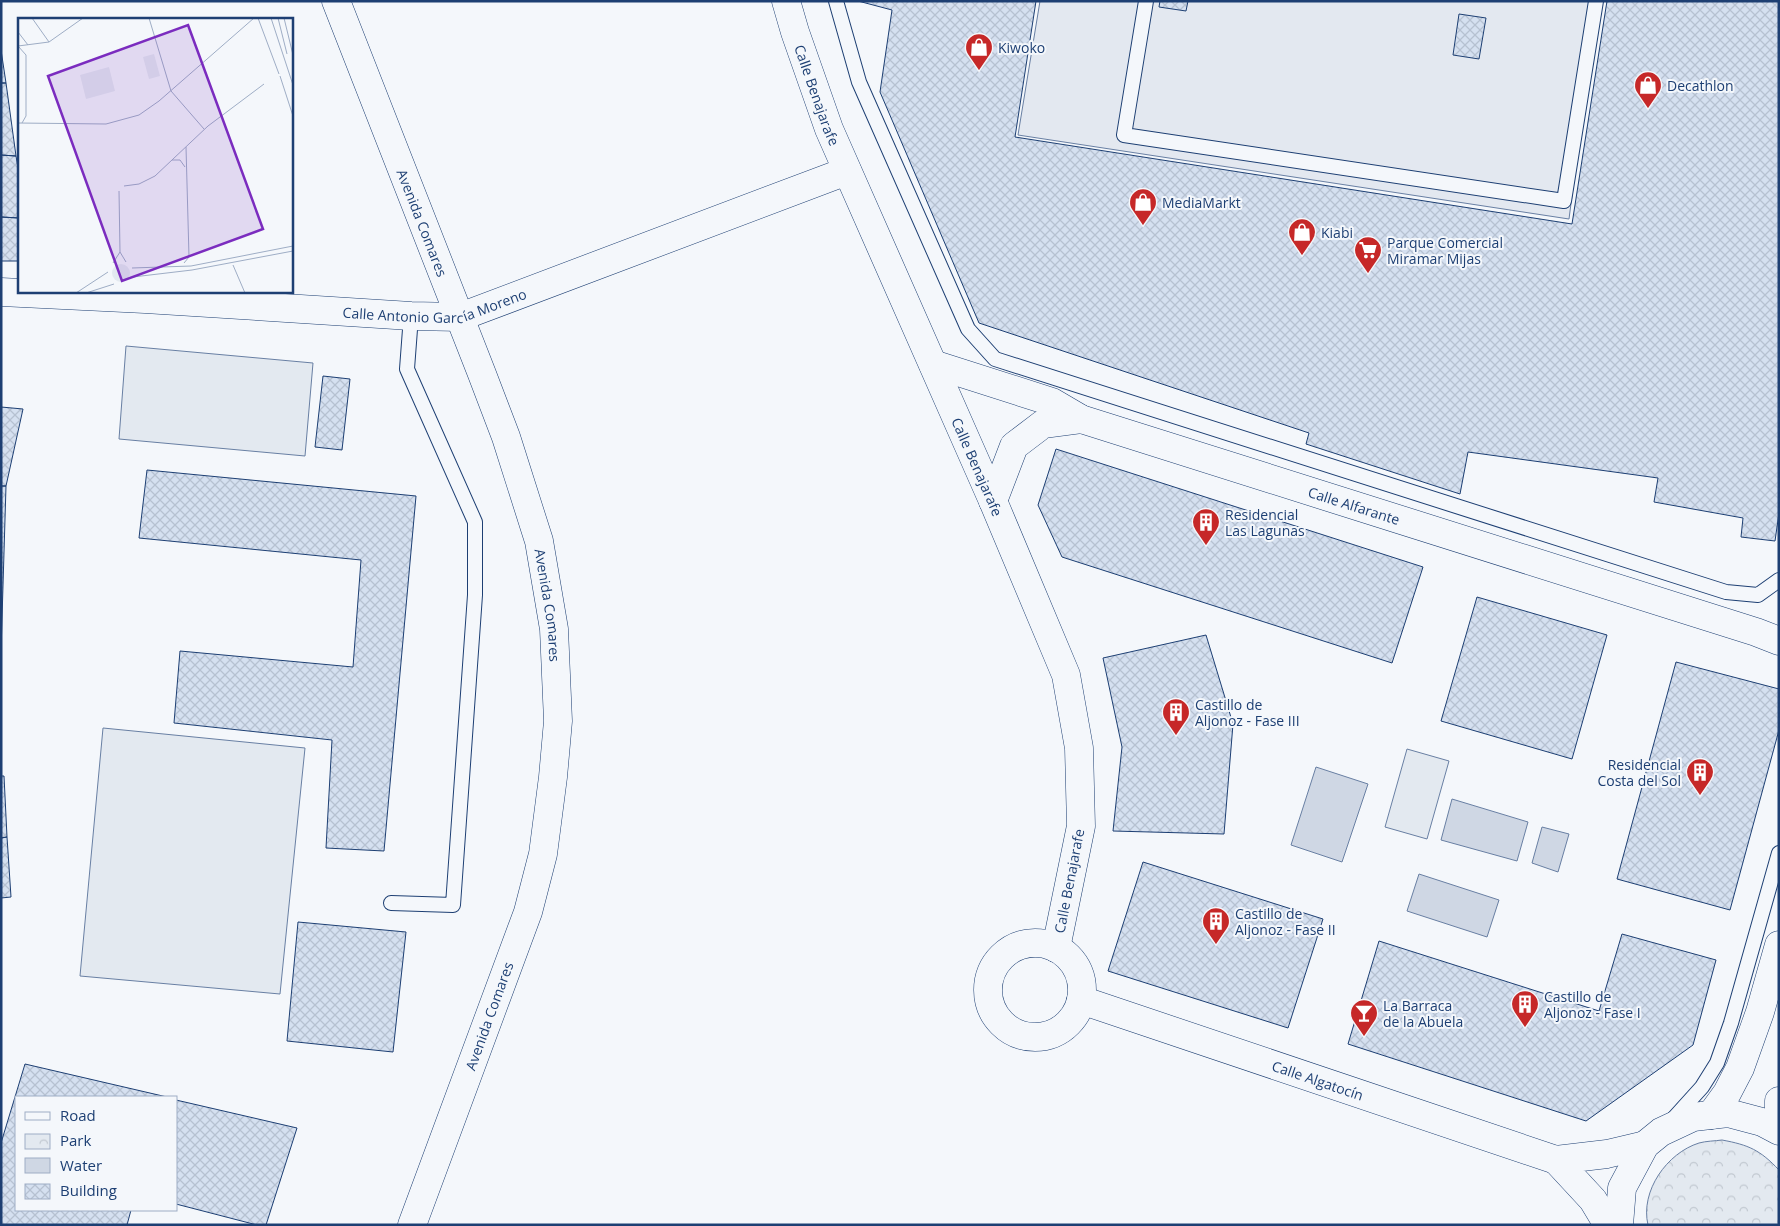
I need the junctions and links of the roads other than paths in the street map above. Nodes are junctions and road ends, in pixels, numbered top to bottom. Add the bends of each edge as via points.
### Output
1 (336, 1) edge
2 (786, 1) edge
3 (836, 1) edge
4 (1146, 1) edge
5 (1596, 1) edge
6 (847, 171) junction
7 (1, 292) edge
8 (411, 316) junction
9 (460, 317) junction
10 (933, 364) junction
11 (1081, 419) junction
12 (993, 501) junction
13 (1779, 580) edge
14 (1779, 641) edge
15 (1779, 853) edge
16 (391, 903) dead end
17 (1779, 946) edge
18 (1056, 948) junction
19 (1080, 1000) junction
20 (1779, 1101) edge
21 (1779, 1110) edge
22 (1711, 1115) junction
23 (1779, 1131) edge
24 (1653, 1139) junction
25 (1556, 1160) junction
26 (412, 1225) edge
27 (1608, 1225) edge
28 (1619, 1225) edge

1 - 9 street, Avenida Comares
2 - 6 street, Calle Benajarafe via 829,129
3 - 13 lane via 859,82 968,329 995,359 1726,592 1758,595
4 - 5 lane via 1124,135 1564,201
6 - 9 street, Calle Antonio García Moreno
6 - 10 street, Calle Benajarafe
7 - 8 street, Calle Antonio García Moreno
8 - 9 street, Calle Antonio García Moreno
8 - 16 lane via 407,369 475,522 475,595 453,905
9 - 26 street, Avenida Comares via 506,437 539,541 554,628 558,721 543,854 528,912
10 - 11 street, Calle Alfarante via 1052,402
10 - 12 street, Calle Benajarafe
11 - 12 street via 1043,424 1014,446
11 - 14 street, Calle Alfarante
12 - 18 street, Calle Benajarafe via 1066,675 1079,748 1081,826
15 - 24 lane via 1717,1063 1702,1087
17 - 22 street via 1740,1068
18 - 19 street via 1077,968 1082,984
18 - 19 street via 1027,944 1001,957 988,984 993,1013 1003,1026 1033,1038 1064,1028 1074,1016
19 - 25 street, Calle Algatocín
20 - 21 street
22 - 23 street via 1728,1113 1762,1122
22 - 24 street via 1693,1117
24 - 25 street via 1607,1154
24 - 28 street via 1622,1188
25 - 27 street via 1593,1200

